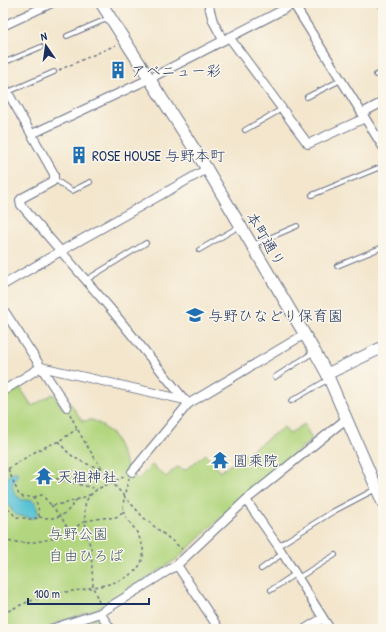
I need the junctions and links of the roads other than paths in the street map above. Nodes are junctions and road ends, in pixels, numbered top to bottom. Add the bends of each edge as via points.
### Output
1 (52, 3) edge
2 (101, 3) edge
3 (208, 3) edge
4 (294, 3) edge
5 (380, 3) edge
6 (383, 9) edge
7 (110, 17) junction
8 (3, 26) edge
9 (67, 36) dead end
10 (226, 38) junction
11 (41, 47) dead end
12 (3, 64) edge
13 (54, 72) road end
14 (383, 72) edge
15 (376, 75) dead end
16 (149, 79) junction
17 (341, 80) junction
18 (3, 84) edge
19 (8, 92) junction
20 (306, 97) dead end
21 (383, 102) edge
22 (282, 110) junction
23 (364, 116) junction
24 (245, 130) dead end
25 (32, 134) junction
26 (383, 147) edge
27 (383, 166) edge
28 (206, 169) junction
29 (54, 179) junction
30 (90, 182) dead end
31 (312, 195) dead end
32 (240, 226) junction
33 (297, 226) dead end
34 (146, 244) dead end
35 (252, 245) junction
36 (383, 247) edge
37 (199, 250) dead end
38 (60, 251) junction
39 (337, 266) dead end
40 (86, 280) junction
41 (3, 285) edge
42 (3, 309) edge
43 (305, 334) junction
44 (383, 347) edge
45 (315, 352) junction
46 (41, 367) junction
47 (275, 377) dead end
48 (328, 377) junction
49 (3, 391) edge
50 (291, 401) dead end
51 (186, 402) junction
52 (66, 407) road end
53 (346, 419) junction
54 (132, 472) dead end
55 (376, 488) junction
56 (246, 500) junction
57 (383, 501) edge
58 (278, 546) junction
59 (282, 554) junction
60 (335, 554) dead end
61 (177, 564) junction
62 (261, 569) dead end
63 (296, 576) junction
64 (271, 590) dead end
65 (100, 613) junction
66 (323, 618) junction
67 (51, 629) edge
68 (110, 629) edge
69 (219, 629) edge
70 (305, 629) edge
71 (330, 629) edge

1 - 8 street
2 - 7 main road, 本町通り
3 - 10 street via 213,21
4 - 10 street
4 - 17 street
5 - 6 lane
7 - 9 lane
7 - 16 main road, 本町通り
10 - 16 street
10 - 22 street
11 - 12 lane
13 - 19 lane
14 - 15 lane
16 - 25 street
16 - 28 main road, 本町通り
17 - 20 lane
17 - 23 street
18 - 19 street
19 - 25 street
21 - 23 street
22 - 23 street via 308,144
22 - 24 lane
23 - 26 street
25 - 29 street via 54,174
27 - 31 lane
28 - 32 main road, 本町通り
28 - 38 street
29 - 30 lane via 72,191
29 - 38 street via 22,198 20,202
32 - 35 main road, 本町通り
32 - 37 lane
33 - 35 lane
34 - 40 lane
35 - 43 main road, 本町通り
36 - 39 lane
38 - 40 street
38 - 41 street
40 - 51 street
42 - 46 street
43 - 45 main road, 本町通り
43 - 51 street
44 - 48 main road
45 - 47 lane
45 - 48 main road, 本町通り
46 - 49 street
46 - 51 street
46 - 52 street
48 - 50 lane
48 - 53 main road, 本町通り
51 - 54 street
53 - 55 main road, 本町通り
53 - 56 street
55 - 57 main road, 本町通り
55 - 58 lane
56 - 58 street
56 - 61 street
58 - 59 street
59 - 62 lane
59 - 63 street
60 - 63 lane
61 - 65 street
61 - 69 street
63 - 64 lane
63 - 66 street
65 - 67 street
65 - 68 street
66 - 70 street
66 - 71 street

